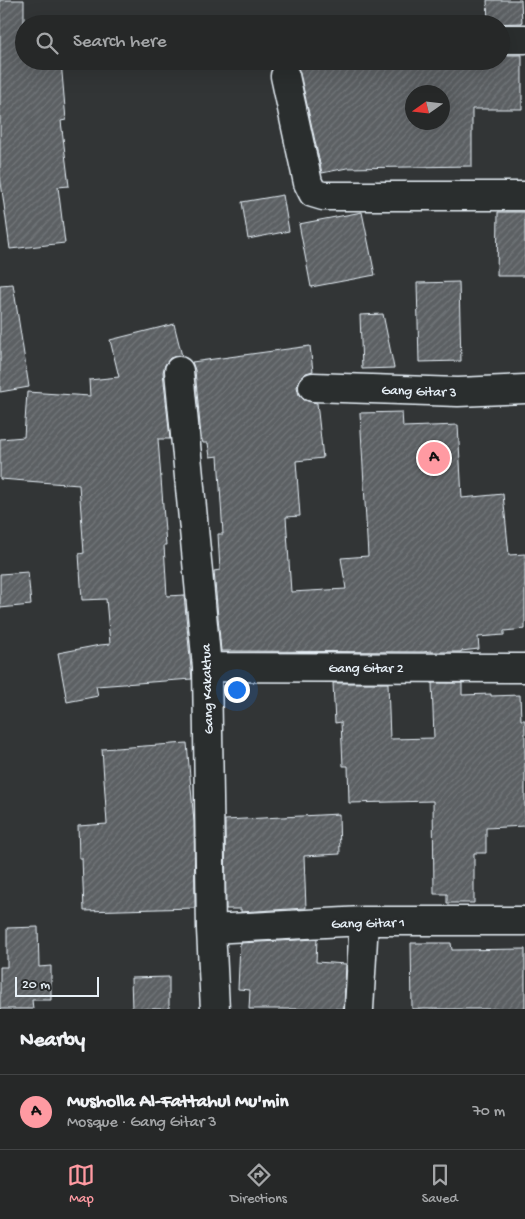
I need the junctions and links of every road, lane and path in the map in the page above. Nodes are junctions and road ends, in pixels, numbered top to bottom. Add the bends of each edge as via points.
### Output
1 (510, 39) edge
2 (525, 39) edge
3 (285, 76) dead end
4 (525, 196) edge
5 (179, 371) dead end
6 (313, 387) dead end
7 (525, 389) edge
8 (207, 667) junction
9 (525, 668) edge
10 (364, 921) junction
11 (525, 921) edge
12 (211, 929) junction
13 (215, 1009) edge
14 (359, 1009) edge

1 - 2 street
3 - 4 street via 308,183 313,193 323,196
5 - 8 street, Gang Kakaktua
6 - 7 street, Gang Gitar 3 via 458,392
8 - 9 street, Gang Gitar 2
8 - 12 street, Gang Kakaktua
10 - 11 street, Gang Gitar 1
10 - 12 street, Gang Gitar 1
10 - 14 street
12 - 13 street, Gang Kakaktua

